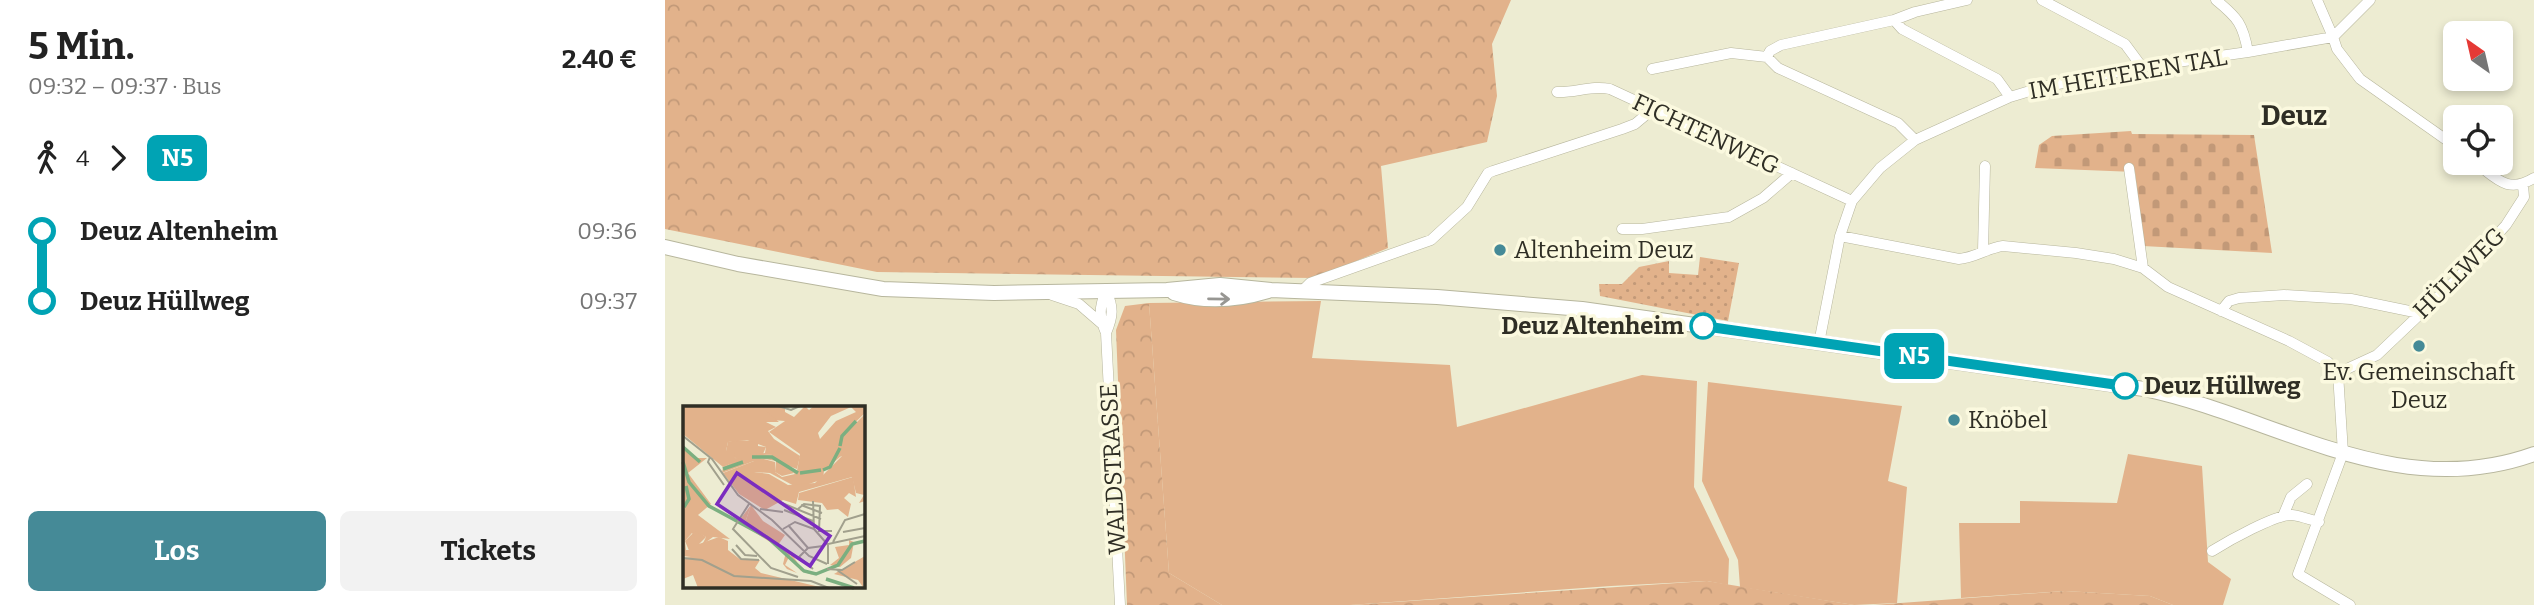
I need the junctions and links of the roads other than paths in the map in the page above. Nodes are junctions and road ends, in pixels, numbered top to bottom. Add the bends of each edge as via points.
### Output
1 (1967, 0) edge
2 (2042, 0) edge
3 (2216, 0) edge
4 (2317, 0) edge
5 (2371, 0) edge
6 (1894, 20) junction
7 (2333, 37) junction
8 (2248, 52) junction
9 (1767, 57) junction
10 (2142, 66) junction
11 (1652, 69) dead end
12 (1557, 92) dead end
13 (2010, 97) junction
14 (1653, 109) junction
15 (2443, 138) edge
16 (1915, 139) junction
17 (1985, 166) dead end
18 (2129, 168) dead end
19 (1792, 173) junction
20 (2492, 175) edge
21 (2534, 178) edge
22 (2523, 185) junction
23 (1852, 201) junction
24 (1622, 229) dead end
25 (1840, 236) junction
26 (665, 247) edge
27 (1983, 251) junction
28 (2143, 268) junction
29 (1106, 290) junction
30 (1041, 292) junction
31 (1302, 292) junction
32 (2221, 311) junction
33 (2419, 313) junction
34 (1101, 323) junction
35 (1106, 333) junction
36 (1819, 343) junction
37 (2338, 373) junction
38 (2343, 453) junction
39 (2534, 454) edge
40 (2307, 484) dead end
41 (2284, 516) junction
42 (2319, 522) junction
43 (2213, 551) dead end
44 (1120, 605) edge
45 (2350, 605) edge

1 - 6 street
2 - 10 street via 2125,44
3 - 8 street via 2243,26
4 - 7 street
5 - 7 street
6 - 9 street via 1781,45
6 - 13 street via 1902,29 1997,79
7 - 8 street, IM HEITEREN TAL
7 - 15 street via 2360,79
8 - 10 street, IM HEITEREN TAL
9 - 11 street via 1731,53
9 - 16 street via 1778,68 1898,123
10 - 13 street, IM HEITEREN TAL
12 - 14 street, FICHTENWEG via 1599,87
13 - 16 street, IM HEITEREN TAL
14 - 19 street, FICHTENWEG
14 - 31 street via 1635,124 1488,173 1467,207 1431,240 1310,283
16 - 23 street, IM HEITEREN TAL via 1886,161
17 - 27 street
18 - 28 street
19 - 23 street, FICHTENWEG
19 - 24 street via 1763,198 1729,216
20 - 22 street via 2516,187
21 - 22 street
22 - 33 street, HÜLLWEG via 2524,197 2506,225
23 - 25 street, IM HEITEREN TAL
25 - 27 street via 1959,259
25 - 36 street, IM HEITEREN TAL
26 - 30 main road via 883,289
27 - 28 street via 2003,246 2077,253
28 - 32 street via 2168,286
29 - 30 main road
29 - 31 main road via 1167,290 1220,299 1271,290
29 - 34 street via 1100,304
29 - 35 street, WALDSTRASSE via 1113,304
30 - 34 street, WALDSTRASSE via 1079,304
31 - 36 main road via 1582,309
32 - 33 street via 2239,298 2284,295 2351,299
32 - 37 street via 2289,341 2328,362
33 - 37 street, HÜLLWEG via 2377,355
34 - 35 street, WALDSTRASSE
35 - 44 street, WALDSTRASSE
36 - 38 main road via 2173,395
37 - 38 street
38 - 39 main road via 2381,464 2430,470 2495,465
38 - 42 street
40 - 41 street via 2291,497
41 - 42 street
41 - 43 street
42 - 45 street via 2298,574

